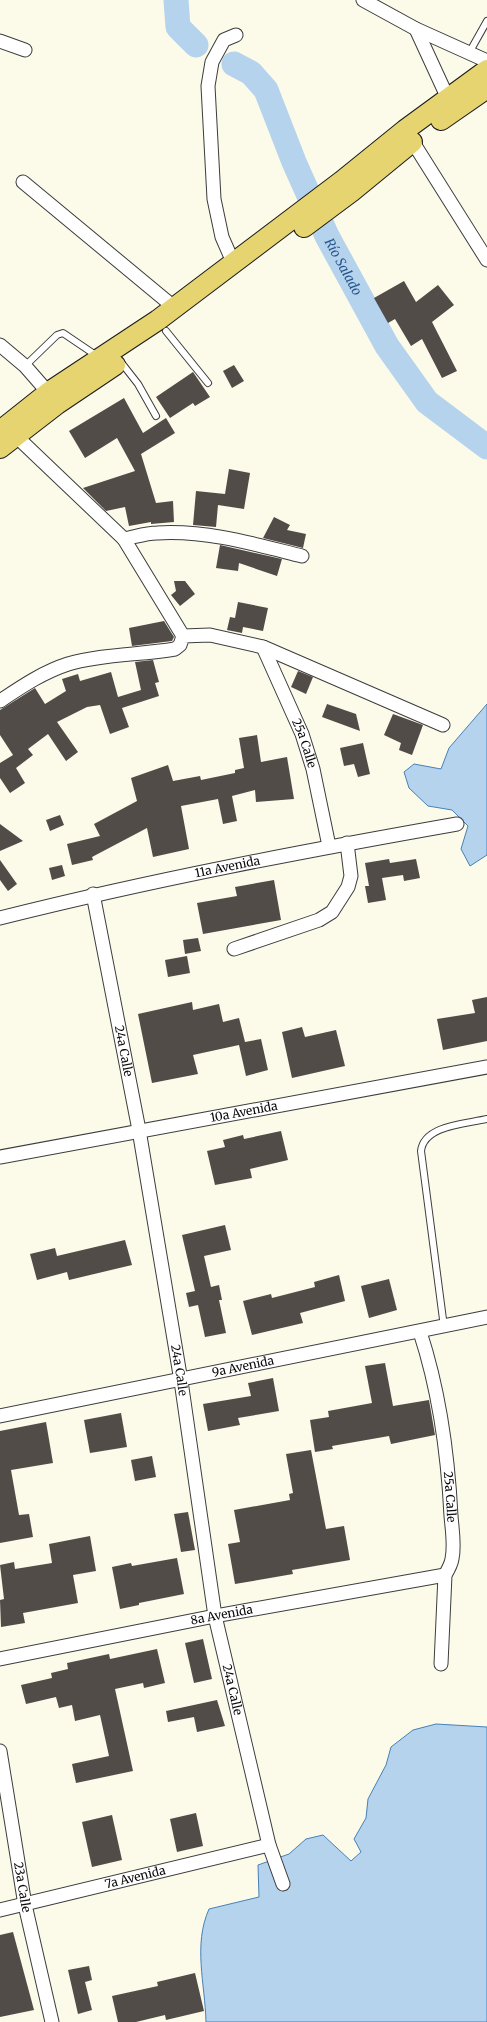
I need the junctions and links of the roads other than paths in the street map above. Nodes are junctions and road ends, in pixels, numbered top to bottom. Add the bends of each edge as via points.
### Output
1 (363, 0) edge
2 (487, 21) edge
3 (416, 28) junction
4 (236, 35) dead end
5 (0, 41) edge
6 (25, 50) dead end
7 (469, 53) junction
8 (487, 61) edge
9 (487, 70) edge
10 (487, 88) edge
11 (451, 104) junction
12 (409, 136) junction
13 (23, 182) dead end
14 (312, 212) junction
15 (487, 260) edge
16 (233, 262) junction
17 (175, 308) junction
18 (166, 331) junction
19 (0, 345) edge
20 (110, 360) junction
21 (25, 366) junction
22 (208, 383) dead end
23 (53, 398) junction
24 (156, 416) dead end
25 (8, 434) edge
26 (0, 448) edge
27 (124, 539) junction
28 (302, 556) dead end
29 (183, 636) junction
30 (263, 647) junction
31 (0, 701) edge
32 (443, 725) dead end
33 (457, 824) dead end
34 (347, 843) junction
35 (329, 846) junction
36 (93, 894) junction
37 (0, 918) edge
38 (234, 949) dead end
39 (487, 1066) edge
40 (487, 1119) edge
41 (139, 1130) junction
42 (0, 1157) edge
43 (487, 1317) edge
44 (444, 1327) junction
45 (420, 1332) junction
46 (181, 1381) junction
47 (0, 1416) edge
48 (445, 1575) junction
49 (215, 1616) junction
50 (0, 1659) edge
51 (441, 1664) dead end
52 (0, 1751) edge
53 (269, 1845) junction
54 (283, 1884) dead end
55 (25, 1905) junction
56 (0, 1910) edge
57 (52, 2022) edge

1 - 3 street
2 - 7 lane
3 - 7 street
3 - 11 street
4 - 16 street via 224,40 212,62 208,86 215,207 222,237
5 - 6 street
7 - 8 street
9 - 11 main road
10 - 11 main road
11 - 12 main road
12 - 14 main road
12 - 15 street
13 - 17 street
14 - 16 main road
14 - 18 main road
16 - 17 main road
17 - 20 main road
18 - 20 main road
18 - 22 lane
19 - 21 street
20 - 21 lane via 63,333 57,334
20 - 23 main road
20 - 24 lane via 138,384
21 - 23 street
23 - 25 main road
25 - 26 main road
25 - 27 street
27 - 28 street via 156,533 183,532 229,537
27 - 29 street
29 - 30 street via 210,635
29 - 31 street via 180,645 175,649 68,664 40,676
30 - 32 street
30 - 35 street, 25a Calle via 302,734 313,770
33 - 34 street, 11a Avenida
34 - 35 street, 11a Avenida
34 - 38 street via 351,876 348,887 332,912 319,920
35 - 36 street, 11a Avenida
36 - 37 street, 11a Avenida
36 - 41 street, 24a Calle
39 - 41 street, 10a Avenida
40 - 44 lane via 443,1129 426,1139 422,1145
41 - 42 street, 10a Avenida
41 - 46 street, 24a Calle
43 - 44 street, 9a Avenida
44 - 45 street, 9a Avenida
45 - 46 street, 9a Avenida
45 - 48 street, 25a Calle via 429,1359 444,1442 452,1557
46 - 47 street, 9a Avenida
46 - 49 street, 24a Calle
48 - 49 street, 8a Avenida
48 - 51 street, 25a Calle
49 - 50 street, 8a Avenida
49 - 53 street, 24a Calle
52 - 55 street, 23a Calle
53 - 54 street, 24a Calle
53 - 55 street, 7a Avenida
55 - 56 street, 7a Avenida
55 - 57 street, 23a Calle

